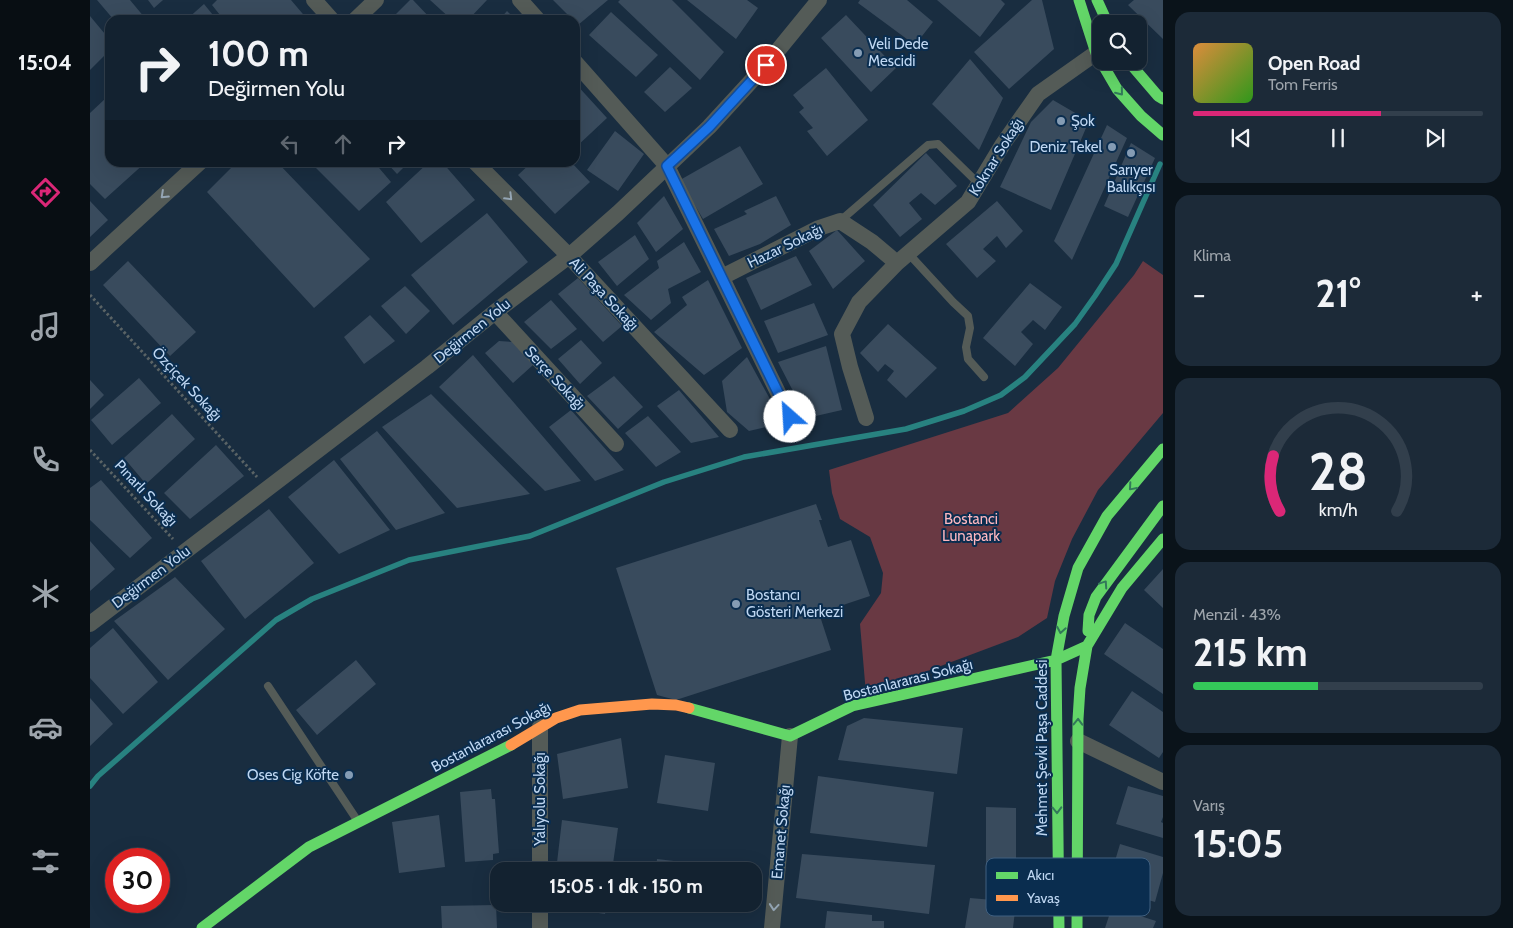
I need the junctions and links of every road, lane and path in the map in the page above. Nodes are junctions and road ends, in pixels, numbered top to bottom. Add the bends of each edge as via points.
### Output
1 (314, 0) edge
2 (376, 0) edge
3 (520, 0) edge
4 (819, 0) edge
5 (1080, 0) edge
6 (1097, 0) edge
7 (328, 15) edge
8 (360, 15) edge
9 (534, 15) edge
10 (1104, 15) edge
11 (1092, 40) edge
12 (1092, 56) edge
13 (580, 68) edge
14 (1106, 70) edge
15 (1136, 70) edge
16 (1163, 99) edge
17 (1163, 135) edge
18 (667, 166) junction
19 (195, 167) edge
20 (480, 167) edge
21 (978, 184) junction
22 (840, 221) junction
23 (569, 256) junction
24 (902, 258) junction
25 (90, 264) edge
26 (722, 277) junction
27 (90, 295) edge
28 (494, 312) junction
29 (984, 377) dead end
30 (790, 417) dead end
31 (866, 418) dead end
32 (730, 430) dead end
33 (616, 444) dead end
34 (1163, 449) edge
35 (90, 450) edge
36 (268, 489) junction
37 (1163, 506) edge
38 (1163, 538) edge
39 (185, 551) junction
40 (90, 624) edge
41 (1087, 646) junction
42 (1056, 660) junction
43 (268, 686) dead end
44 (540, 727) junction
45 (790, 736) junction
46 (1078, 742) junction
47 (1163, 782) edge
48 (358, 822) junction
49 (1058, 858) edge
50 (1077, 858) edge
51 (540, 862) edge
52 (540, 912) edge
53 (202, 928) edge
54 (540, 928) edge
55 (772, 928) edge

1 - 7 street
2 - 8 street
3 - 9 street
4 - 18 street, Değirmen Yolu via 766,65 709,127
5 - 11 main road
6 - 10 main road
12 - 21 street, Koknar Sokağı via 1038,94
13 - 18 street
14 -> 17 main road via 1117,89
15 - 16 main road
18 - 23 street, Değirmen Yolu
18 - 26 street
19 -> 25 street
20 -> 23 street, Ali Paşa Sokağı
21 - 22 lane via 938,144 928,145
21 - 24 street, Koknar Sokağı via 968,202
22 - 24 street, Hazar Sokağı
22 - 26 street, Hazar Sokağı via 819,228
23 - 28 street, Değirmen Yolu
23 - 32 street, Ali Paşa Sokağı
24 - 29 lane via 968,316 968,359
24 - 31 street via 859,302 842,334
26 - 30 street
27 - 36 path, Özçiçek Sokağı
28 - 33 street, Serçe Sokağı
28 - 36 street, Değirmen Yolu
34 -> 42 main road, Mehmet Şevki Paşa Caddesi via 1107,516 1078,568
35 - 39 path, Pınarlı Sokağı
36 - 39 street, Değirmen Yolu
41 -> 37 main road via 1089,615 1096,597
38 - 41 main road via 1122,588
39 - 40 street, Değirmen Yolu
41 - 42 main road, Bostanlararası Sokağı
46 -> 41 main road via 1080,688
42 - 45 main road, Bostanlararası Sokağı via 852,706
42 -> 49 main road, Mehmet Şevki Paşa Caddesi
43 - 48 lane
44 - 45 main road, Bostanlararası Sokağı via 580,710 652,704 676,705
44 - 48 main road, Bostanlararası Sokağı via 521,740
44 - 51 street, Yalıyolu Sokağı
45 -> 55 street, Emanet Sokağı
46 - 47 street
46 - 50 main road
48 - 53 main road, Bostanlararası Sokağı via 308,847
52 - 54 street

